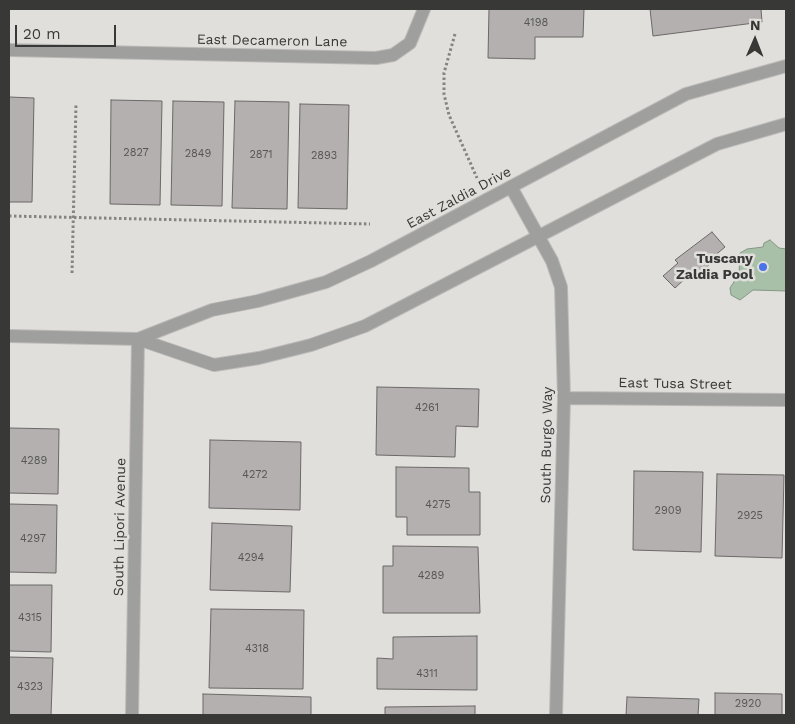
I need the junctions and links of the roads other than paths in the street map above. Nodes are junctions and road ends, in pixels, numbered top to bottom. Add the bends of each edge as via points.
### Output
1 (424, 9) edge
2 (9, 50) edge
3 (786, 66) edge
4 (786, 124) edge
5 (512, 187) junction
6 (540, 237) junction
7 (9, 336) edge
8 (138, 339) junction
9 (564, 398) junction
10 (786, 400) edge
11 (132, 715) edge
12 (556, 715) edge

1 - 2 street, East Decameron Lane via 410,43 393,55 376,58
3 - 5 street, East Zaldia Drive via 686,94
4 - 6 street, East Zaldia Drive via 717,144
5 - 6 street, South Burgo Way
5 - 8 street, East Zaldia Drive via 371,262 326,282 212,310
6 - 8 street, East Zaldia Drive via 365,326 311,345 214,365
6 - 9 street, South Burgo Way via 561,287
7 - 8 street, East Zaldia Drive
8 - 11 street, South Lipori Avenue
9 - 10 street, East Tusa Street
9 - 12 street, South Burgo Way

